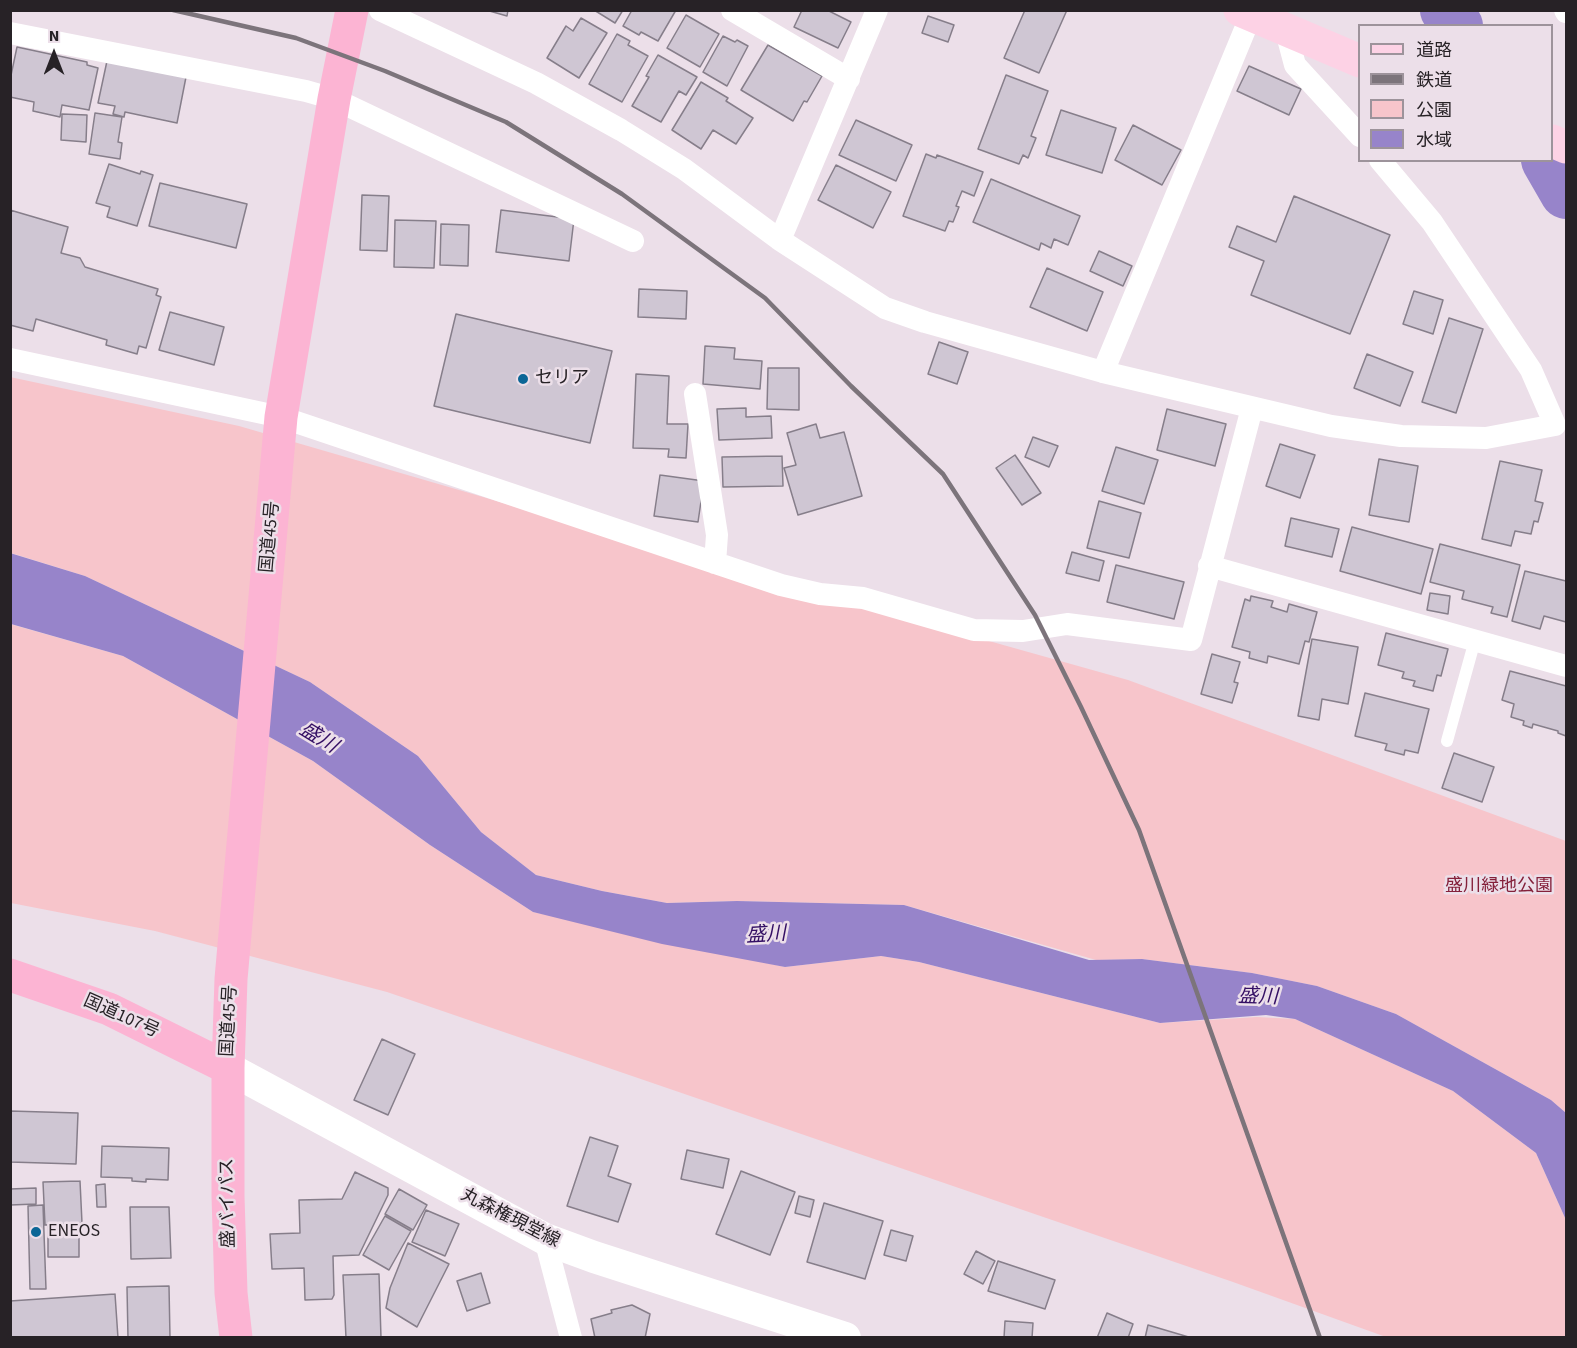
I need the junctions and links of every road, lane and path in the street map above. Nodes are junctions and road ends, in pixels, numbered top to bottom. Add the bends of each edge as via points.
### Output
1 (352, 10) edge
2 (380, 10) edge
3 (732, 10) edge
4 (877, 10) edge
5 (1267, 19) edge
6 (10, 33) edge
7 (1358, 61) edge
8 (849, 79) junction
9 (334, 99) junction
10 (1358, 135) edge
11 (1382, 162) edge
12 (780, 240) junction
13 (633, 241) dead end
14 (10, 359) edge
15 (1103, 372) junction
16 (695, 394) dead end
17 (1252, 408) junction
18 (280, 426) junction
19 (715, 563) junction
20 (1209, 566) junction
21 (1475, 640) junction
22 (1566, 666) edge
23 (1447, 741) dead end
24 (10, 975) edge
25 (228, 1068) junction
26 (545, 1239) junction
27 (790, 1329) edge
28 (236, 1338) edge
29 (571, 1338) edge
30 (845, 1338) edge

1 - 9 highway, 国道45号
2 - 12 street via 536,83 621,130 684,169
3 - 8 street
4 - 8 street
5 - 7 main road
5 - 10 street via 1295,65
5 - 15 street
6 - 9 street
8 - 12 street
9 - 13 street
9 - 18 highway, 国道45号
11 - 17 street via 1432,222 1532,370 1555,425 1486,438 1401,436 1331,426
12 - 15 street via 885,308
14 - 18 street
15 - 17 street
16 - 19 street via 717,535
17 - 20 street
18 - 19 street
18 - 25 highway, 国道45号 via 234,949
19 - 20 street via 781,585 863,598 975,630 1023,632 1067,624 1191,640
20 - 21 street
21 - 22 street
21 - 23 lane
24 - 25 highway, 国道107号 via 109,1009
25 - 26 main road, 丸森権現堂線
25 - 28 highway, 盛バイパス via 228,1207
26 - 27 main road, 丸森権現堂線
26 - 29 street
27 - 30 main road, 丸森権現堂線

